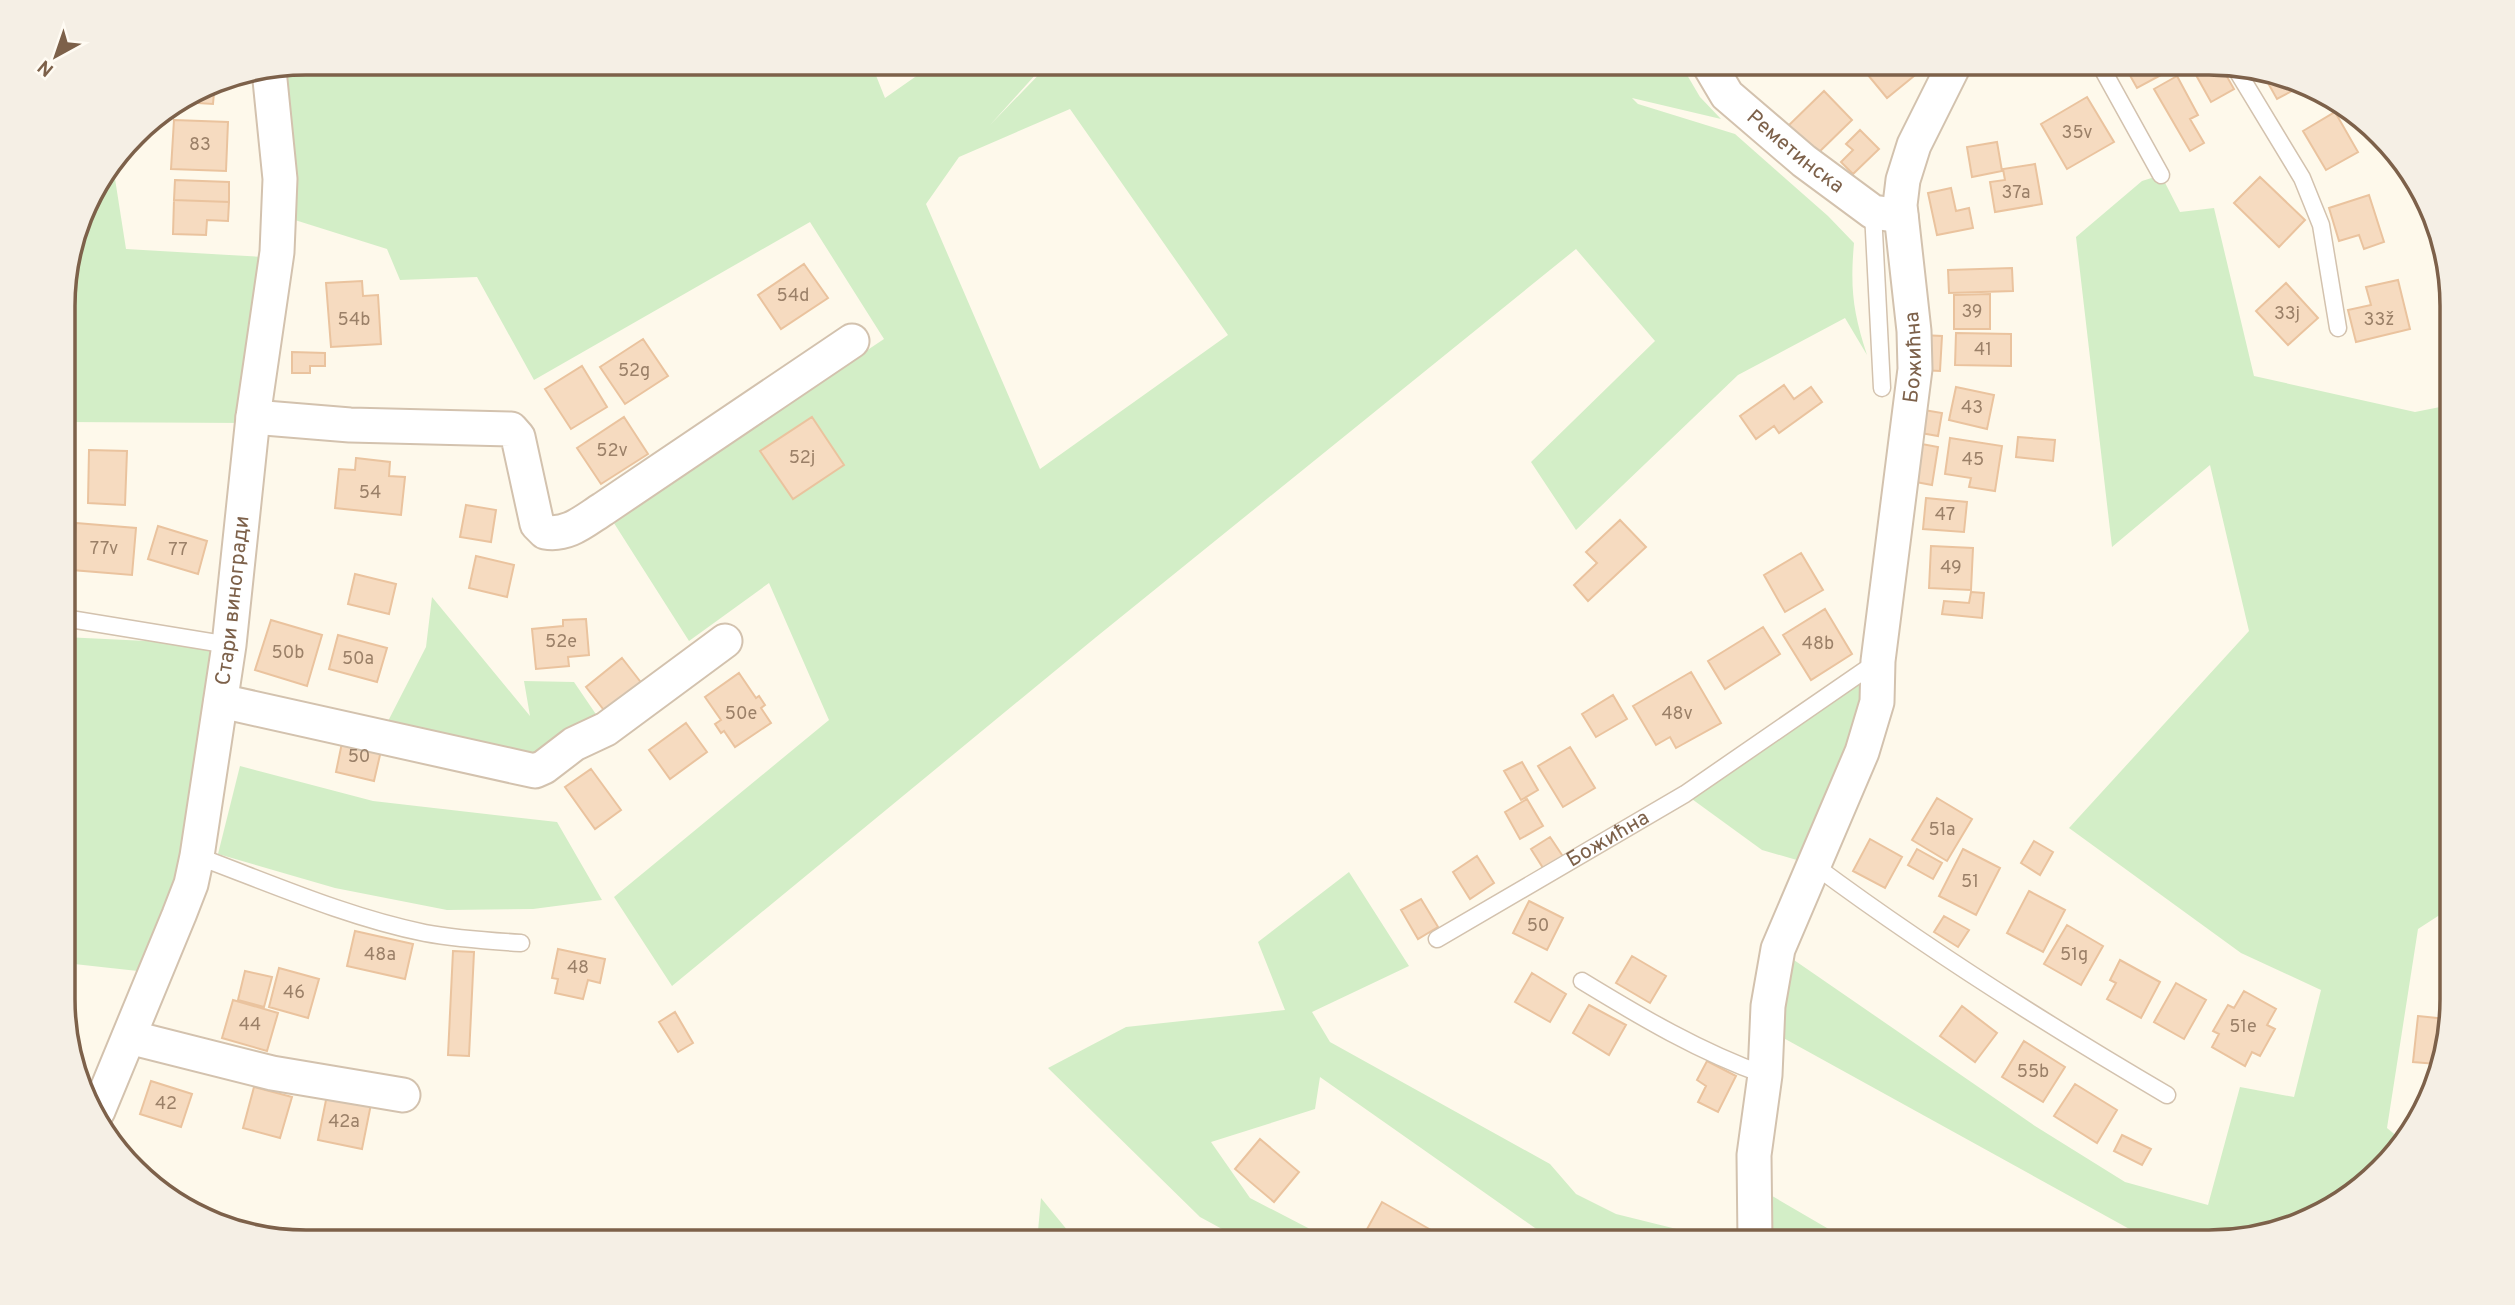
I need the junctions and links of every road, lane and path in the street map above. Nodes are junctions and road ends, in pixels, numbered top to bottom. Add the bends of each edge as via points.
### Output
1 (1715, 75) edge
2 (1949, 75) edge
3 (2106, 75) edge
4 (2240, 77) edge
5 (271, 79) edge
6 (2161, 175) dead end
7 (1887, 214) junction
8 (2337, 328) dead end
9 (852, 341) dead end
10 (1882, 388) dead end
11 (253, 417) junction
12 (76, 620) edge
13 (725, 641) dead end
14 (229, 645) junction
15 (1878, 661) junction
16 (221, 701) junction
17 (197, 856) junction
18 (1814, 865) junction
19 (1437, 939) dead end
20 (521, 943) dead end
21 (1582, 981) dead end
22 (129, 1037) junction
23 (1765, 1074) junction
24 (403, 1095) dead end
25 (2167, 1095) dead end
26 (101, 1105) edge
27 (1755, 1229) edge

1 - 7 street, Реметинска via 1727,96 1754,120 1842,191
2 - 7 street, Божићна via 1914,145 1900,205
3 - 6 lane
4 - 8 lane via 2302,178 2321,225
5 - 11 street, Стари виногради via 280,179 277,252
7 - 10 lane
7 - 15 street, Божићна via 1913,331 1915,369
9 - 11 street via 561,533 545,532 537,524 518,437 511,429
11 - 14 street, Стари виногради
12 - 14 lane
13 - 16 street via 606,729 535,771
14 - 16 street, Стари виногради
15 - 18 street, Божићна via 1877,702 1863,752
15 - 19 lane, Божићна via 1685,794
16 - 17 street, Стари виногради
17 - 20 lane via 368,918 473,941
17 - 22 street, Стари виногради via 187,894
18 - 23 street, Божићна via 1778,949 1768,1006
18 - 25 lane via 1929,948
21 - 23 lane via 1726,1061
22 - 24 street via 272,1073
22 - 26 street, Стари виногради
23 - 27 street, Божићна via 1754,1155

